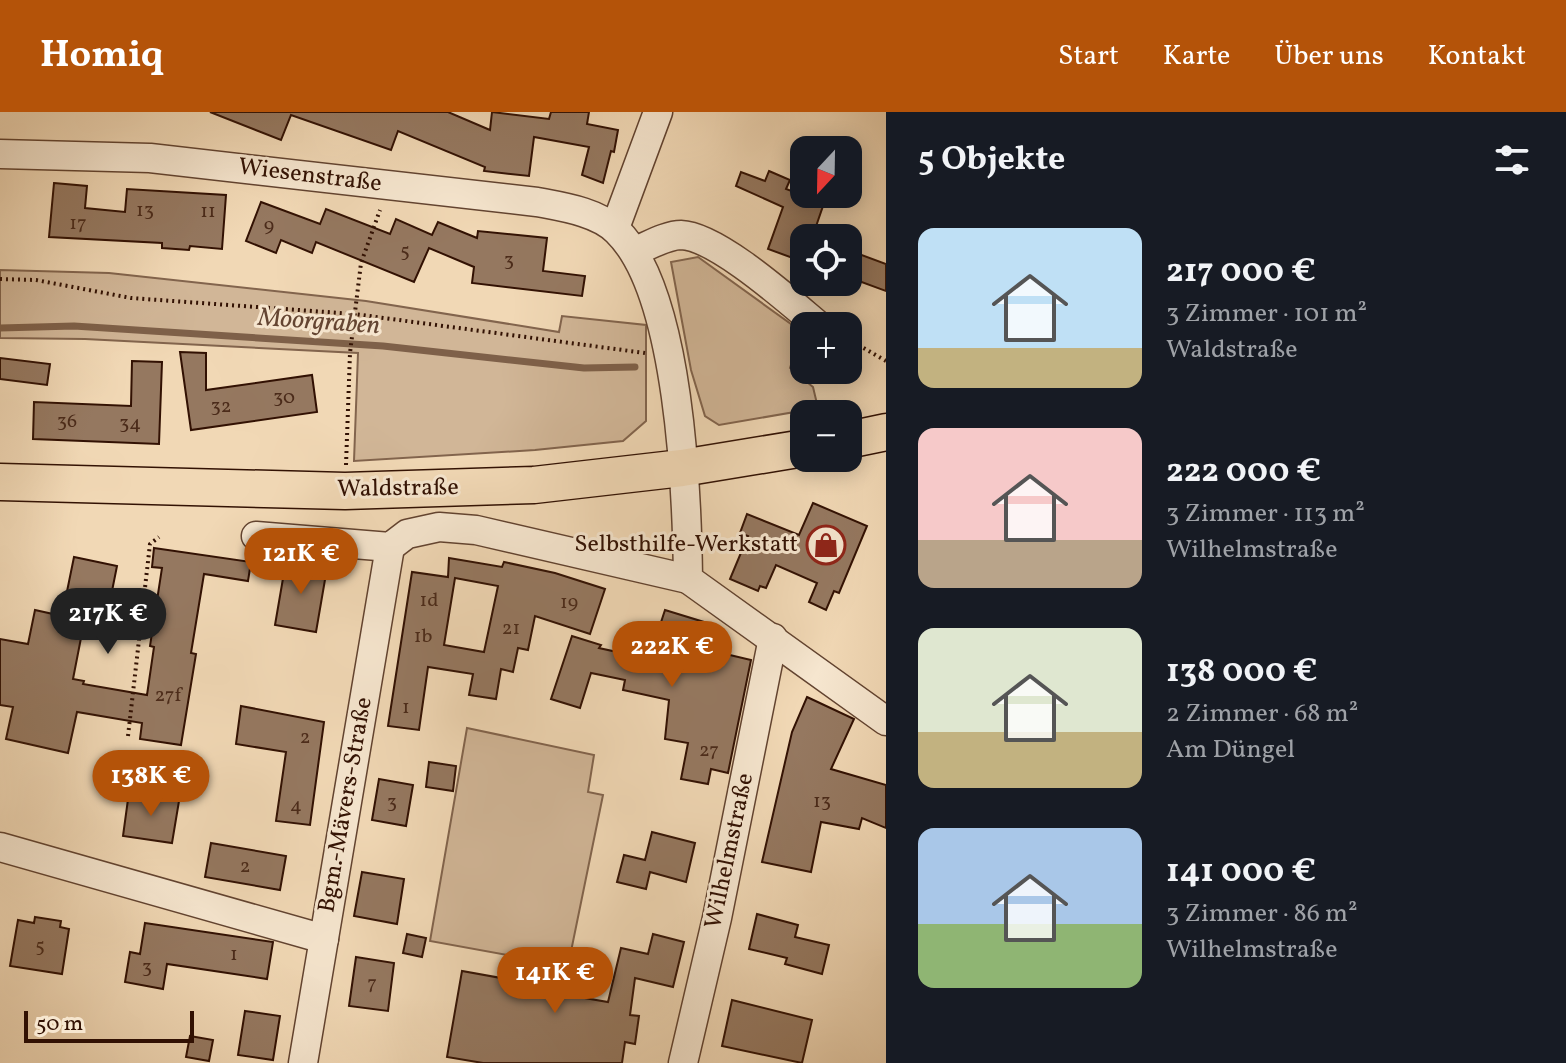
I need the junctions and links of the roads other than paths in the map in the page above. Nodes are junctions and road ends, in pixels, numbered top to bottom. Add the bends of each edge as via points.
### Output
1 (658, 112) edge
2 (0, 154) edge
3 (615, 228) junction
4 (635, 251) junction
5 (801, 312) edge
6 (886, 432) edge
7 (862, 437) edge
8 (790, 450) edge
9 (682, 468) junction
10 (0, 482) edge
11 (256, 536) dead end
12 (390, 547) junction
13 (688, 579) junction
14 (773, 638) junction
15 (886, 721) edge
16 (0, 847) edge
17 (324, 939) junction
18 (303, 1063) edge
19 (683, 1063) edge

1 - 3 street
2 - 3 street, Wiesenstraße via 150,158 537,202 578,211
3 - 4 street, Wiesenstraße
4 - 5 street via 679,234 703,239
4 - 9 street, Wiesenstraße via 651,284 667,348
6 - 7 main road
8 - 9 main road
9 - 10 main road, Waldstraße via 534,485 345,491
9 - 13 street
11 - 12 street
12 - 13 street, Waldstraße via 407,534 439,527 476,530
12 - 17 street, Bgm.-Mävers-Straße
13 - 14 street, Waldstraße
14 - 15 street, Waldstraße
14 - 19 street, Wilhelmstraße
16 - 17 street
17 - 18 street, Bgm.-Mävers-Straße

